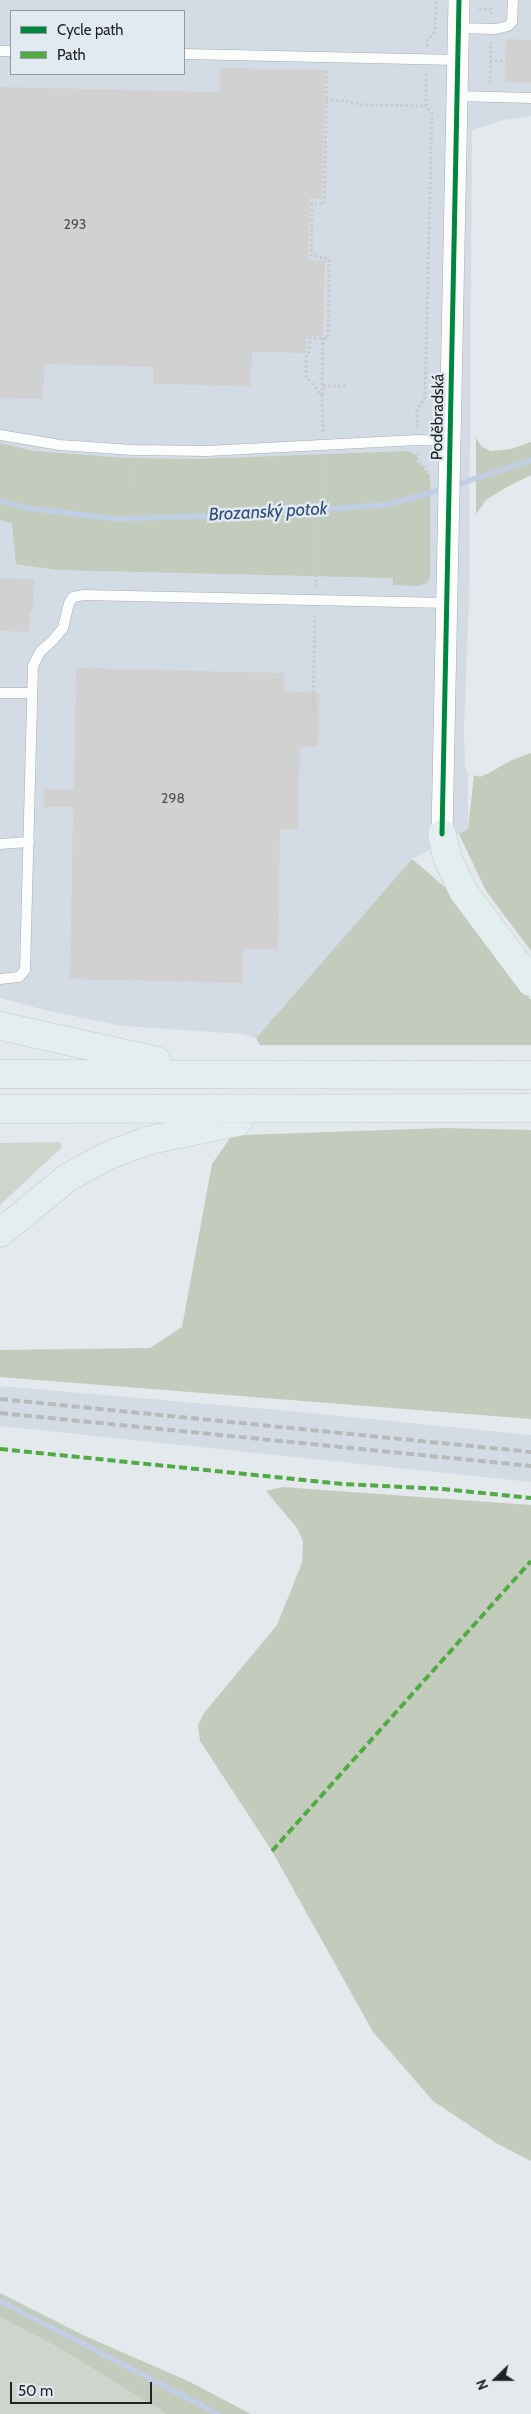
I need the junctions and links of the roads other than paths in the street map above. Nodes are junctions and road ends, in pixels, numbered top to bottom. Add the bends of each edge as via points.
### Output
1 (459, 0) edge
2 (513, 0) edge
3 (458, 28) junction
4 (185, 54) edge
5 (458, 60) junction
6 (457, 96) junction
7 (531, 98) edge
8 (0, 435) edge
9 (450, 441) junction
10 (447, 603) junction
11 (0, 693) edge
12 (31, 693) junction
13 (442, 834) joint
14 (29, 842) junction
15 (0, 844) edge
16 (0, 979) edge
17 (531, 982) edge
18 (0, 1026) edge
19 (0, 1034) edge
20 (30, 1034) junction
21 (0, 1074) edge
22 (226, 1074) junction
23 (531, 1075) edge
24 (531, 1108) edge
25 (0, 1109) edge
26 (308, 1109) junction
27 (0, 1233) edge

1 - 3 street, Poděbradská
2 - 3 lane via 512,22 508,26 496,29
3 - 5 street, Poděbradská
4 - 5 lane
5 - 6 street, Poděbradská
6 - 7 lane
6 - 9 street, Poděbradská
8 - 9 lane via 60,445 207,451
9 - 10 street, Poděbradská via 441,477 448,506
10 - 12 lane via 78,595 70,600 58,636 35,659
10 - 13 street, Poděbradská
11 - 12 lane
12 - 14 lane
13 - 17 main road via 447,857 463,891
14 - 15 lane
14 - 16 lane via 25,970 19,977
18 - 20 main road
19 - 20 main road
20 - 22 main road
21 - 22 main road
22 - 23 main road
24 - 26 main road
25 - 26 main road
26 - 27 main road via 192,1130 128,1147 68,1178

